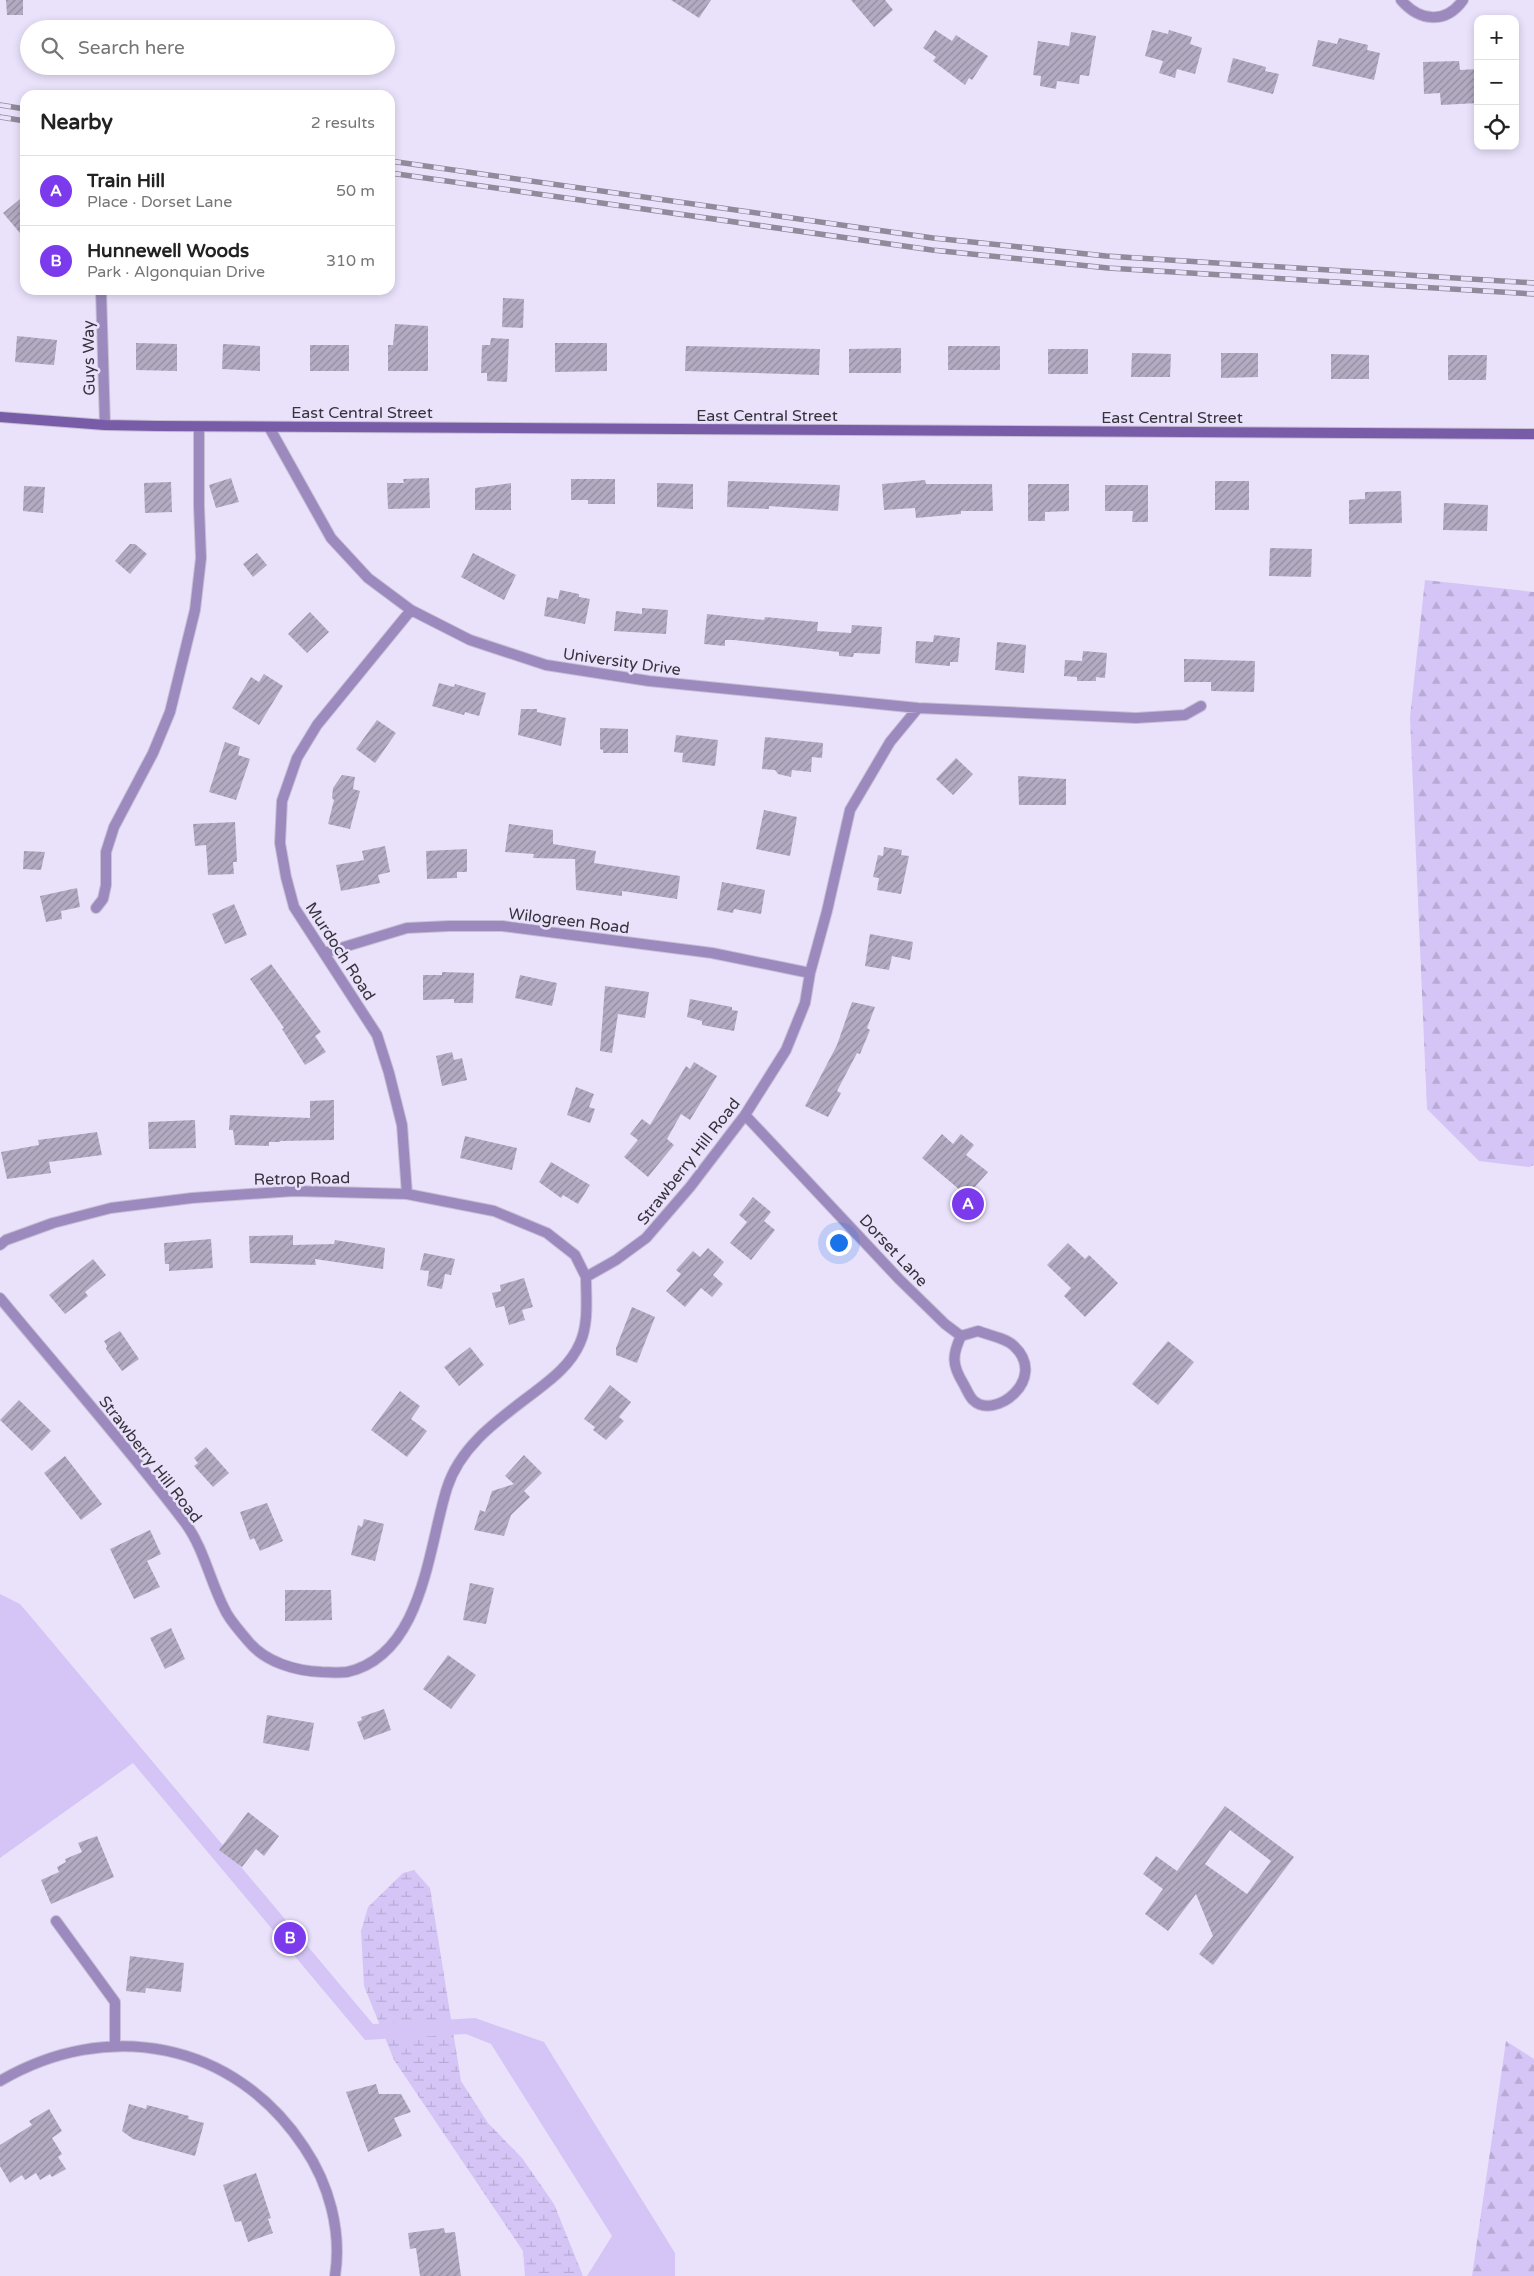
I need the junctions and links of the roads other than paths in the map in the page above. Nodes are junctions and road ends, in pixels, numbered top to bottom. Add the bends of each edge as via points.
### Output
1 (1401, 0) edge
2 (1463, 0) edge
3 (101, 295) edge
4 (0, 417) edge
5 (105, 425) junction
6 (199, 427) junction
7 (269, 427) junction
8 (1534, 434) edge
9 (411, 610) junction
10 (1201, 706) dead end
11 (918, 708) junction
12 (96, 908) dead end
13 (324, 953) junction
14 (810, 973) junction
15 (745, 1115) junction
16 (407, 1194) junction
17 (0, 1245) edge
18 (586, 1277) junction
19 (0, 1298) edge
20 (961, 1336) junction
21 (56, 1921) dead end
22 (115, 2046) junction
23 (0, 2081) edge
24 (335, 2276) edge

1 - 2 street via 1416,13 1430,18 1445,16
3 - 5 street, Guys Way
4 - 5 main road, East Central Street
5 - 6 main road, East Central Street
6 - 7 main road, East Central Street
6 - 12 street via 202,558 192,626 170,712 153,753 114,827 106,852 103,899
7 - 8 main road, East Central Street
7 - 9 street, University Drive via 332,538 368,578
9 - 11 street, University Drive via 470,640 546,665 649,681
9 - 13 street, Murdoch Road via 317,725 297,758 282,802 280,843 294,907
10 - 11 street, University Drive via 1185,715 1136,718
11 - 14 street, Strawberry Hill Road via 890,742 850,810
13 - 14 street, Wilogreen Road via 407,928 502,926 712,953
13 - 16 street, Murdoch Road via 377,1035 402,1125
14 - 15 street, Strawberry Hill Road via 805,1003 786,1050
15 - 18 street, Strawberry Hill Road via 646,1238
15 - 20 street, Dorset Lane via 899,1279
16 - 17 street, Retrop Road via 294,1191 111,1208 53,1223
16 - 18 street, Retrop Road via 494,1211 547,1233 575,1255
18 - 19 street, Strawberry Hill Road via 586,1314 581,1341 570,1362 482,1433 464,1456 448,1485 418,1597 406,1624 393,1643 373,1661 346,1672 311,1672 276,1663 250,1644 224,1610 188,1528 120,1438
20 - 20 street via 978,1331 1013,1345 1024,1361 1025,1376 1019,1389 1008,1400 986,1406 973,1401 955,1371 954,1350
21 - 22 street via 114,2002
22 - 23 street via 64,2052
22 - 24 street via 167,2051 192,2058 239,2081 278,2113 323,2181 336,2234 338,2257

